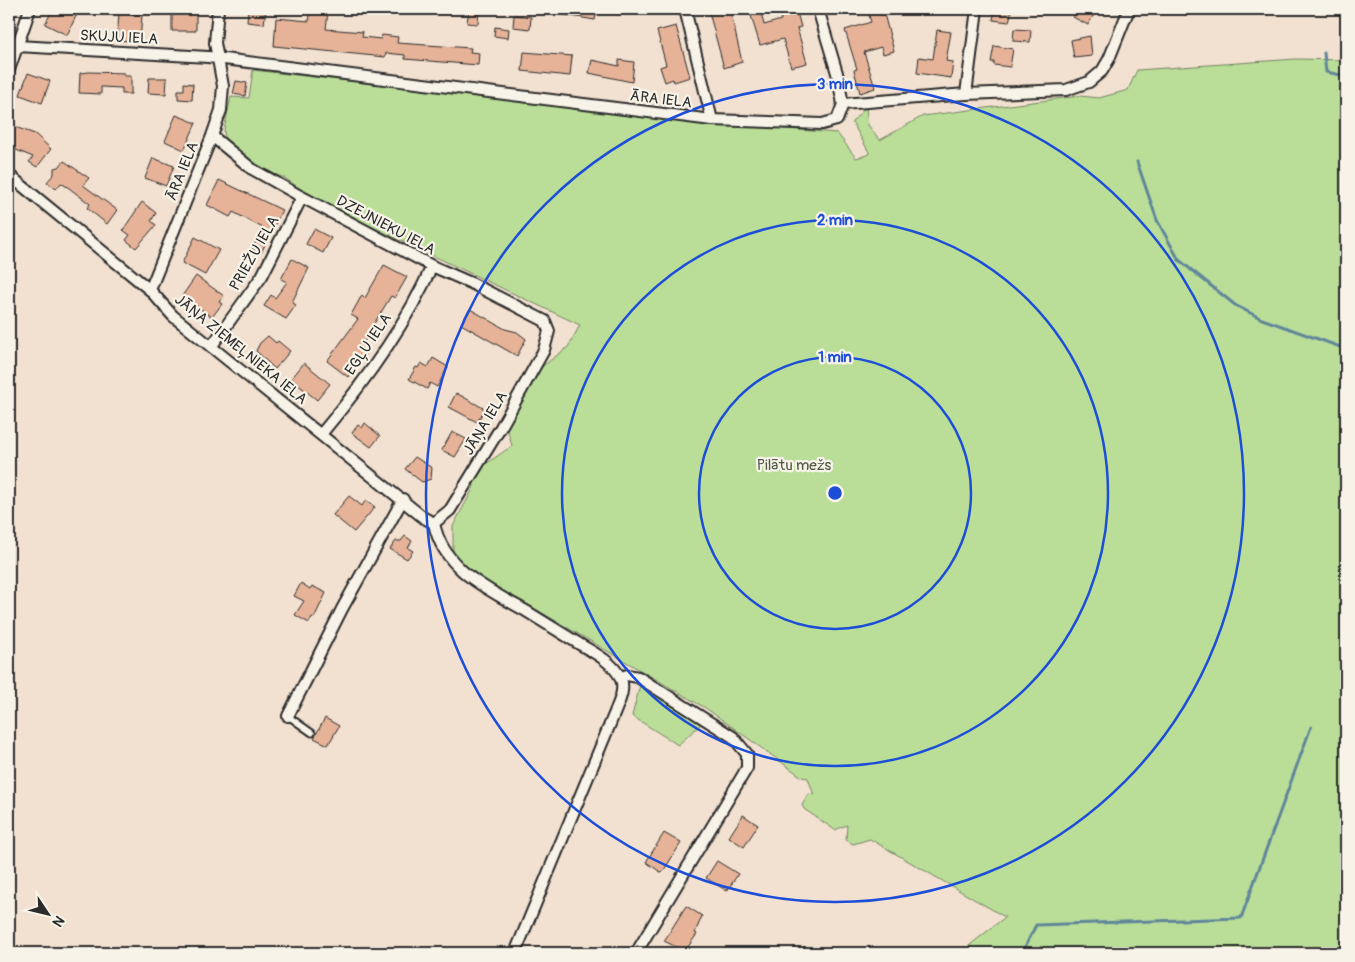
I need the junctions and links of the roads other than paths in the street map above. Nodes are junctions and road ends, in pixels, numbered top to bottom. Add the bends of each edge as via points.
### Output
1 (30, 9) edge
2 (218, 9) edge
3 (685, 9) edge
4 (818, 9) edge
5 (977, 9) edge
6 (1129, 9) edge
7 (18, 46) junction
8 (219, 60) junction
9 (9, 70) edge
10 (966, 94) junction
11 (843, 104) junction
12 (712, 120) junction
13 (212, 136) junction
14 (9, 175) edge
15 (302, 197) junction
16 (432, 266) junction
17 (150, 290) junction
18 (549, 331) joint
19 (211, 347) junction
20 (322, 433) junction
21 (403, 499) junction
22 (434, 523) junction
23 (620, 678) junction
24 (288, 716) joint
25 (312, 733) dead end
26 (515, 953) edge
27 (636, 953) edge

1 - 7 street
2 - 8 street, ĀRA IELA via 215,43
3 - 12 street
4 - 11 street
5 - 10 street
6 - 10 street via 1109,59 1102,71 1089,82 1066,90
7 - 8 street, SKUJU IELA
7 - 9 street
8 - 12 street, ĀRA IELA
8 - 13 street, ĀRA IELA via 223,86 221,110
10 - 11 street
11 - 12 street, ĀRA IELA via 837,120 822,124
13 - 15 street, DZEJNIEKU IELA via 252,169
13 - 17 street, ĀRA IELA
14 - 17 street, JĀŅA ZIEMEĻNIEKA IELA
15 - 16 street, DZEJNIEKU IELA
15 - 19 street, PRIEŽU IELA via 262,276
16 - 18 street, DZEJNIEKU IELA via 545,321
16 - 20 street, EGĻU IELA via 421,291 380,355
17 - 19 street, JĀŅA ZIEMEĻNIEKA IELA via 172,316
18 - 22 street, JĀŅA IELA via 544,350 501,427 450,510
19 - 20 street, JĀŅA ZIEMEĻNIEKA IELA
20 - 21 street, JĀŅA ZIEMEĻNIEKA IELA
21 - 22 street, JĀŅA ZIEMEĻNIEKA IELA
21 - 24 street
22 - 23 street via 437,538 445,552 462,571 497,596 593,652
23 - 26 street via 623,688 616,712
23 - 27 street via 627,675 638,677 733,737 747,754 746,768
24 - 25 lane

